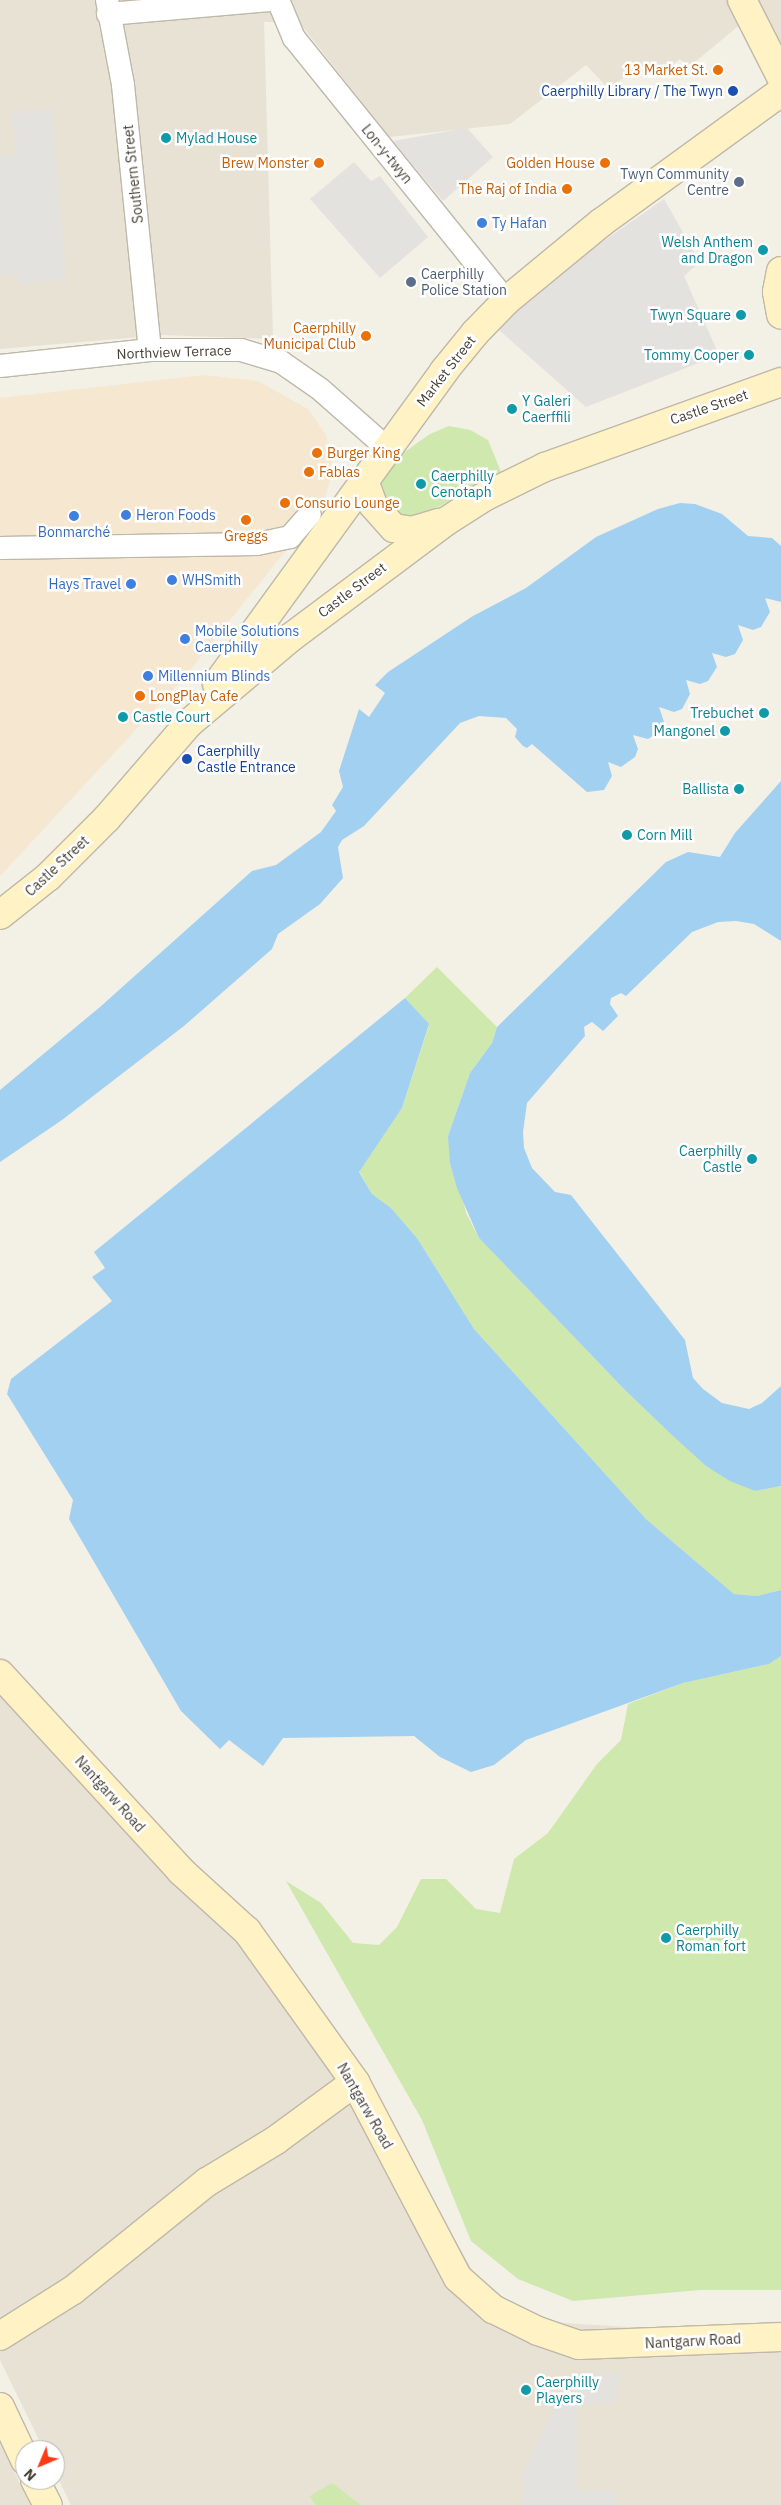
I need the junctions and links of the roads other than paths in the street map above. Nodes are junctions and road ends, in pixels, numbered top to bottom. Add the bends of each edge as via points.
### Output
1 (270, 0) edge
2 (278, 0) edge
3 (742, 0) edge
4 (107, 7) edge
5 (781, 77) edge
6 (781, 92) edge
7 (781, 271) edge
8 (506, 301) junction
9 (781, 315) edge
10 (150, 350) junction
11 (0, 366) edge
12 (781, 382) edge
13 (388, 449) junction
14 (365, 483) junction
15 (310, 514) dead end
16 (445, 522) junction
17 (0, 548) edge
18 (188, 724) junction
19 (0, 915) edge
20 (0, 1674) edge
21 (354, 2082) junction
22 (0, 2336) edge
23 (781, 2336) edge
24 (0, 2407) edge
25 (16, 2440) edge
26 (40, 2490) edge
27 (48, 2505) edge

1 - 4 street
2 - 8 street, Lon-y-twyn via 294,38
3 - 5 main road
4 - 10 street, Southern Street via 123,85
6 - 8 main road, Market Street via 602,222
7 - 9 main road via 777,292
8 - 13 main road, Market Street via 444,371
10 - 11 street, Northview Terrace
10 - 13 street, Northview Terrace via 241,350 281,362 320,389
12 - 16 main road, Castle Street via 553,464 500,488
13 - 14 main road, Market Street
14 - 16 main road via 372,505 394,528 412,531
14 - 18 main road, Market Street
15 - 17 street via 290,537 257,544
16 - 18 main road, Castle Street via 290,638
18 - 19 main road, Castle Street via 100,825 48,877
20 - 21 main road, Nantgarw Road via 180,1871 247,1932
21 - 22 main road via 276,2140 207,2182 73,2290
21 - 23 main road, Nantgarw Road via 458,2278 493,2309 538,2332 579,2345
24 - 25 main road
26 - 27 main road

